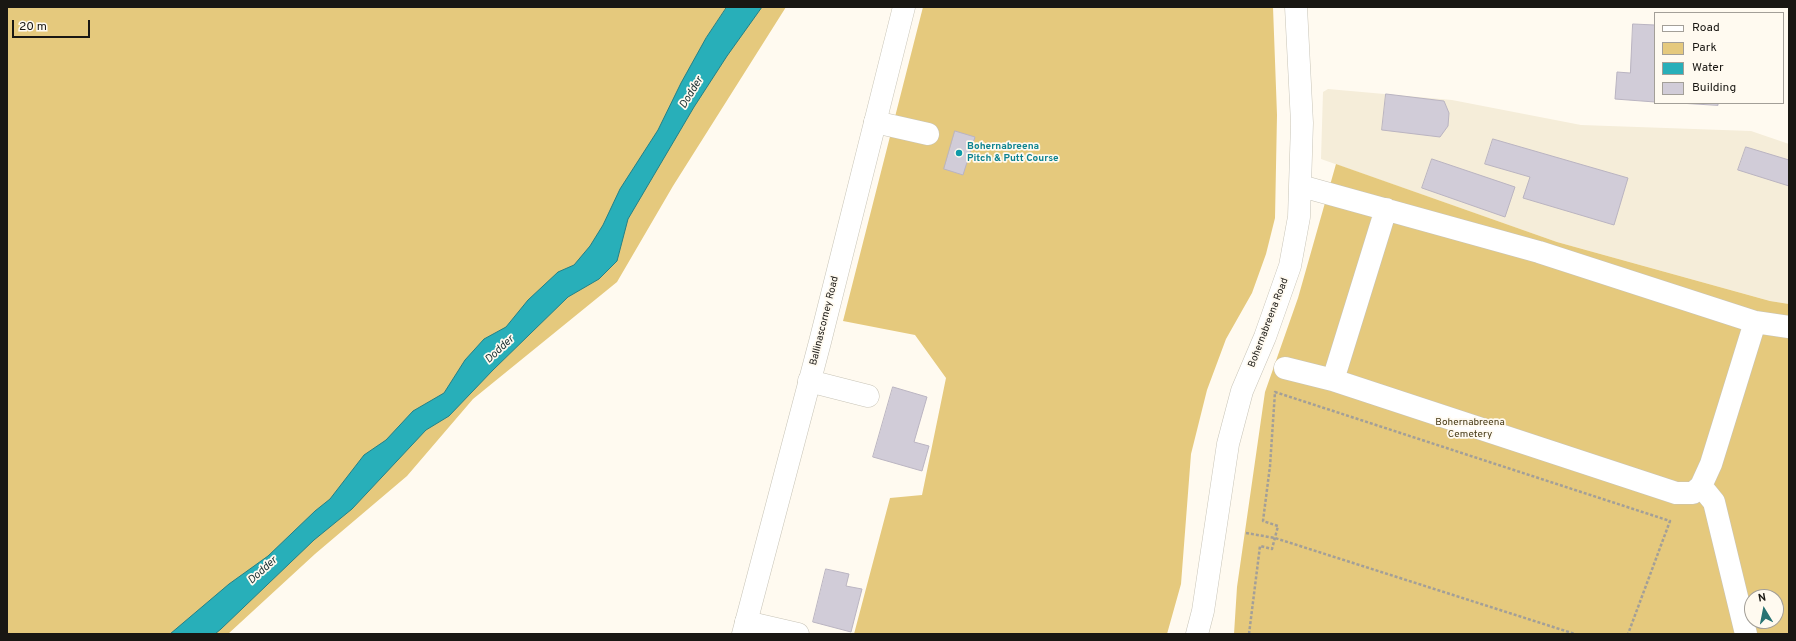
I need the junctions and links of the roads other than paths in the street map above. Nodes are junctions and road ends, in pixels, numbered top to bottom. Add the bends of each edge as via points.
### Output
1 (904, 7) edge
2 (1296, 7) edge
3 (875, 122) junction
4 (928, 134) dead end
5 (1301, 186) junction
6 (1386, 209) junction
7 (1755, 322) junction
8 (1789, 328) edge
9 (1284, 368) dead end
10 (1333, 380) junction
11 (809, 381) junction
12 (868, 396) dead end
13 (1701, 486) junction
14 (745, 628) edge
15 (798, 634) edge
16 (1197, 634) edge
17 (1746, 634) edge

1 - 3 street, Ballinascorney Road
2 - 5 street, Bohernabreena Road via 1302,123
3 - 4 street
3 - 11 street, Ballinascorney Road
5 - 6 street
5 - 16 street, Bohernabreena Road via 1299,217 1290,266 1265,337 1242,391 1228,444 1204,611
6 - 7 street via 1539,252
6 - 10 street
7 - 8 street
7 - 13 street via 1711,464
9 - 10 street
10 - 13 street via 1676,493 1693,493
11 - 12 street
11 - 14 street, Ballinascorney Road
13 - 17 street via 1714,502
14 - 15 street

